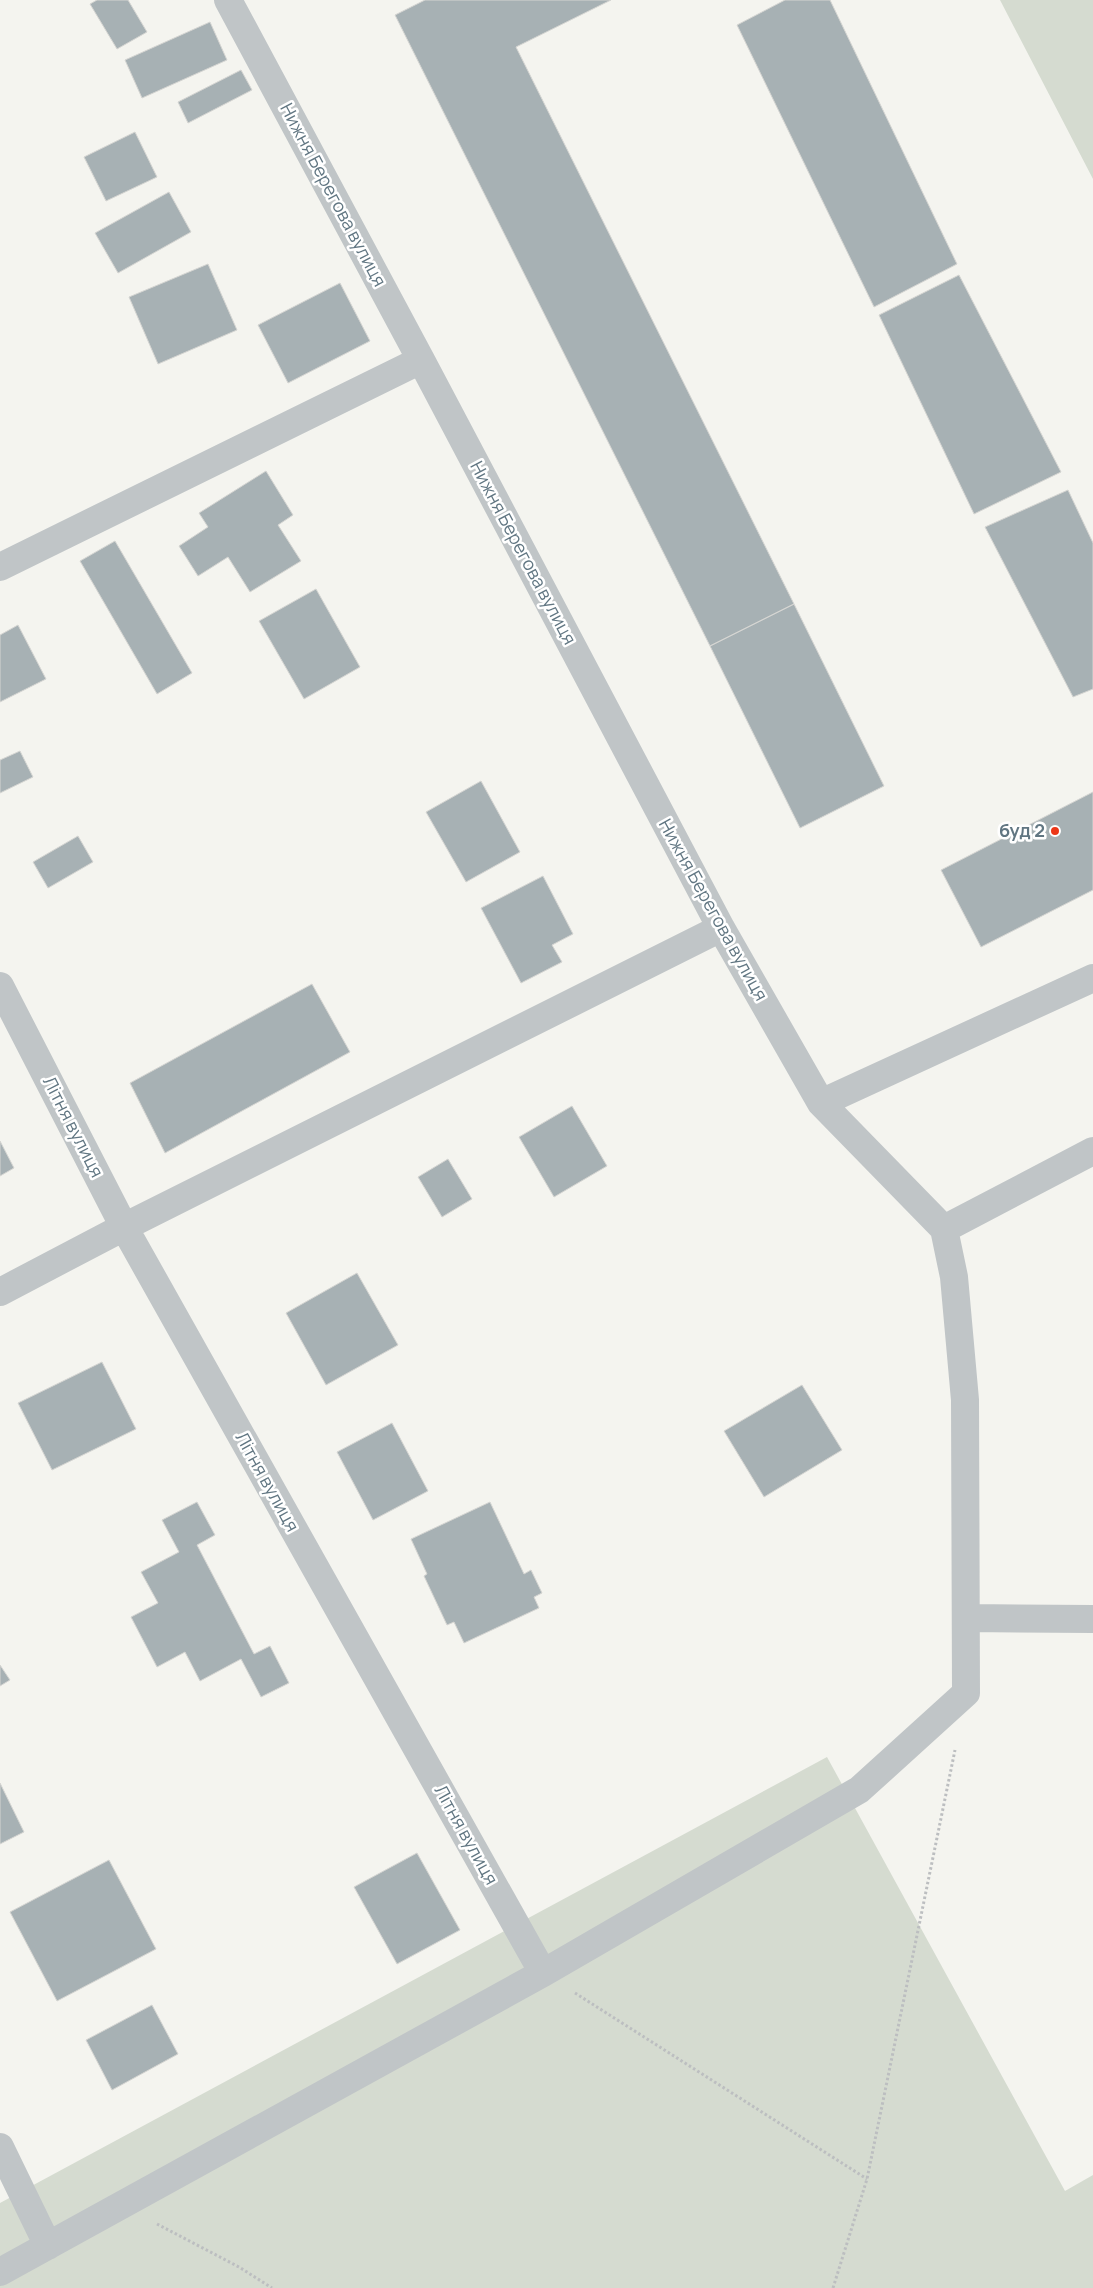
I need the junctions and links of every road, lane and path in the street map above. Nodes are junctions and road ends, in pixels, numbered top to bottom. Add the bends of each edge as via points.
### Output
1 (228, 0) edge
2 (421, 360) junction
3 (0, 567) edge
4 (720, 928) junction
5 (1093, 978) edge
6 (0, 986) edge
7 (820, 1103) junction
8 (1093, 1150) edge
9 (124, 1227) junction
10 (944, 1229) junction
11 (0, 1292) edge
12 (967, 1618) junction
13 (1093, 1620) edge
14 (966, 1694) junction
15 (543, 1973) junction
16 (0, 2147) edge
17 (867, 2179) junction
18 (122, 2205) junction
19 (48, 2246) junction
20 (0, 2272) edge
21 (272, 2288) edge
22 (833, 2288) edge

1 - 2 street, Нижня Берегова вулиця
2 - 3 street
2 - 4 street, Нижня Берегова вулиця
4 - 7 street, Нижня Берегова вулиця
4 - 9 street
5 - 7 street
6 - 9 street, Літня вулиця
7 - 10 street, Нижня Берегова вулиця
8 - 10 street
9 - 11 street
9 - 15 street, Літня вулиця
10 - 12 street via 954,1277 965,1400
12 - 13 street
12 - 14 street
14 - 15 street via 859,1790
14 - 17 path
15 - 17 path
15 - 18 street
16 - 19 street
17 - 22 path
18 - 19 street
18 - 21 path
19 - 20 street

